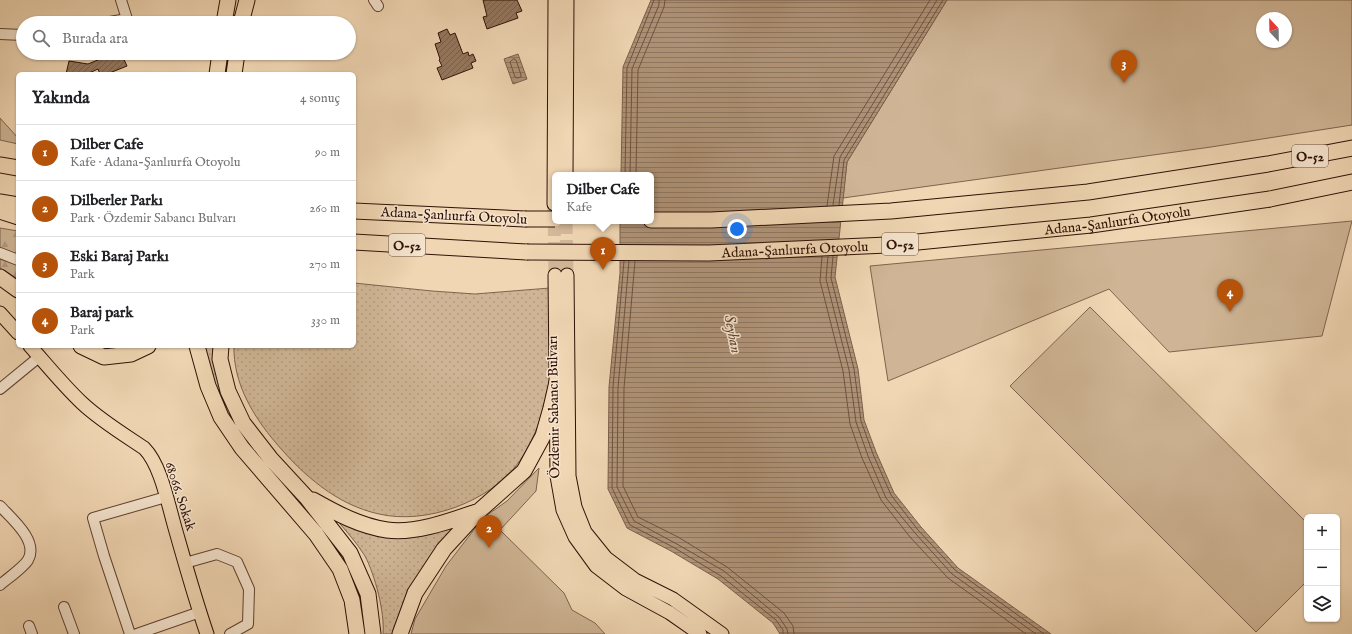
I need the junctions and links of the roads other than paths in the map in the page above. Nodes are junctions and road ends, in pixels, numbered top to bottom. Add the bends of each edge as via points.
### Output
1 (120, 0) edge
2 (228, 0) edge
3 (247, 0) edge
4 (555, 0) edge
5 (567, 0) edge
6 (126, 16) edge
7 (225, 16) edge
8 (243, 16) edge
9 (0, 34) edge
10 (16, 35) edge
11 (219, 60) edge
12 (236, 60) edge
13 (217, 72) edge
14 (234, 72) edge
15 (1352, 148) edge
16 (0, 164) edge
17 (16, 165) edge
18 (16, 168) edge
19 (555, 172) edge
20 (566, 172) edge
21 (1352, 182) edge
22 (0, 202) edge
23 (16, 205) edge
24 (356, 205) edge
25 (0, 211) edge
26 (356, 211) edge
27 (552, 213) edge
28 (433, 215) junction
29 (16, 216) edge
30 (654, 220) edge
31 (356, 242) edge
32 (461, 248) junction
33 (0, 253) edge
34 (356, 253) edge
35 (16, 259) edge
36 (0, 277) edge
37 (16, 289) edge
38 (0, 313) edge
39 (16, 331) edge
40 (32, 348) edge
41 (84, 348) edge
42 (144, 348) edge
43 (198, 348) edge
44 (220, 348) edge
45 (39, 357) junction
46 (556, 382) junction
47 (0, 389) edge
48 (166, 497) junction
49 (307, 498) junction
50 (0, 506) edge
51 (479, 511) junction
52 (185, 563) junction
53 (0, 584) edge
54 (64, 607) dead end
55 (200, 612) junction
56 (74, 634) edge
57 (130, 634) edge
58 (137, 634) edge
59 (207, 634) edge
60 (230, 634) edge
61 (357, 634) edge
62 (373, 634) edge
63 (400, 634) edge
64 (700, 634) edge
65 (722, 634) edge

1 - 6 street
2 - 7 highway
3 - 8 highway
4 - 19 main road
5 - 20 main road
9 - 10 street
11 - 13 highway
12 - 14 highway
15 - 30 highway, O-52 via 1088,192 891,211 711,220
16 - 17 highway
16 - 18 highway
21 - 32 highway, Adana-Şanlıurfa Otoyolu / O-52, bridge via 1270,199 1091,225 887,245 709,253 527,252
22 - 23 highway
24 - 28 highway
25 - 29 highway
26 - 28 highway, Adana-Şanlıurfa Otoyolu / O-52
27 - 28 highway, Adana-Şanlıurfa Otoyolu / O-52, bridge via 525,219
31 - 32 highway, Adana-Şanlıurfa Otoyolu / O-52
32 - 34 highway
33 - 35 street
36 - 37 highway
38 - 39 main road
40 - 45 main road, 68066. Sokak
41 - 42 highway via 104,357 132,354
43 - 61 highway via 208,386 222,417 242,448 316,534 340,569 352,600
44 - 49 highway via 220,359 228,391 243,423 271,460
45 - 47 street
45 - 48 main road, 68066. Sokak via 82,403 150,454
46 - 51 highway via 542,436 524,471
46 - 64 main road, Özdemir Sabancı Bulvarı via 557,476 563,510 575,537 596,566 626,589 670,613
46 - 65 main road, Özdemir Sabancı Bulvarı via 561,275 569,476 575,507 585,532 606,558 635,580 673,599
48 - 52 main road, 68066. Sokak
48 - 57 street via 93,518
49 - 51 highway via 360,523 388,530 409,530 443,524
49 - 62 highway via 350,553 368,594
50 - 53 street via 30,542 31,551 28,560
51 - 63 highway via 444,549 428,572 415,593
52 - 55 main road, 68066. Sokak
52 - 60 street via 217,554 237,562 249,589 248,624
54 - 56 street
55 - 58 street
55 - 59 main road, 68066. Sokak

